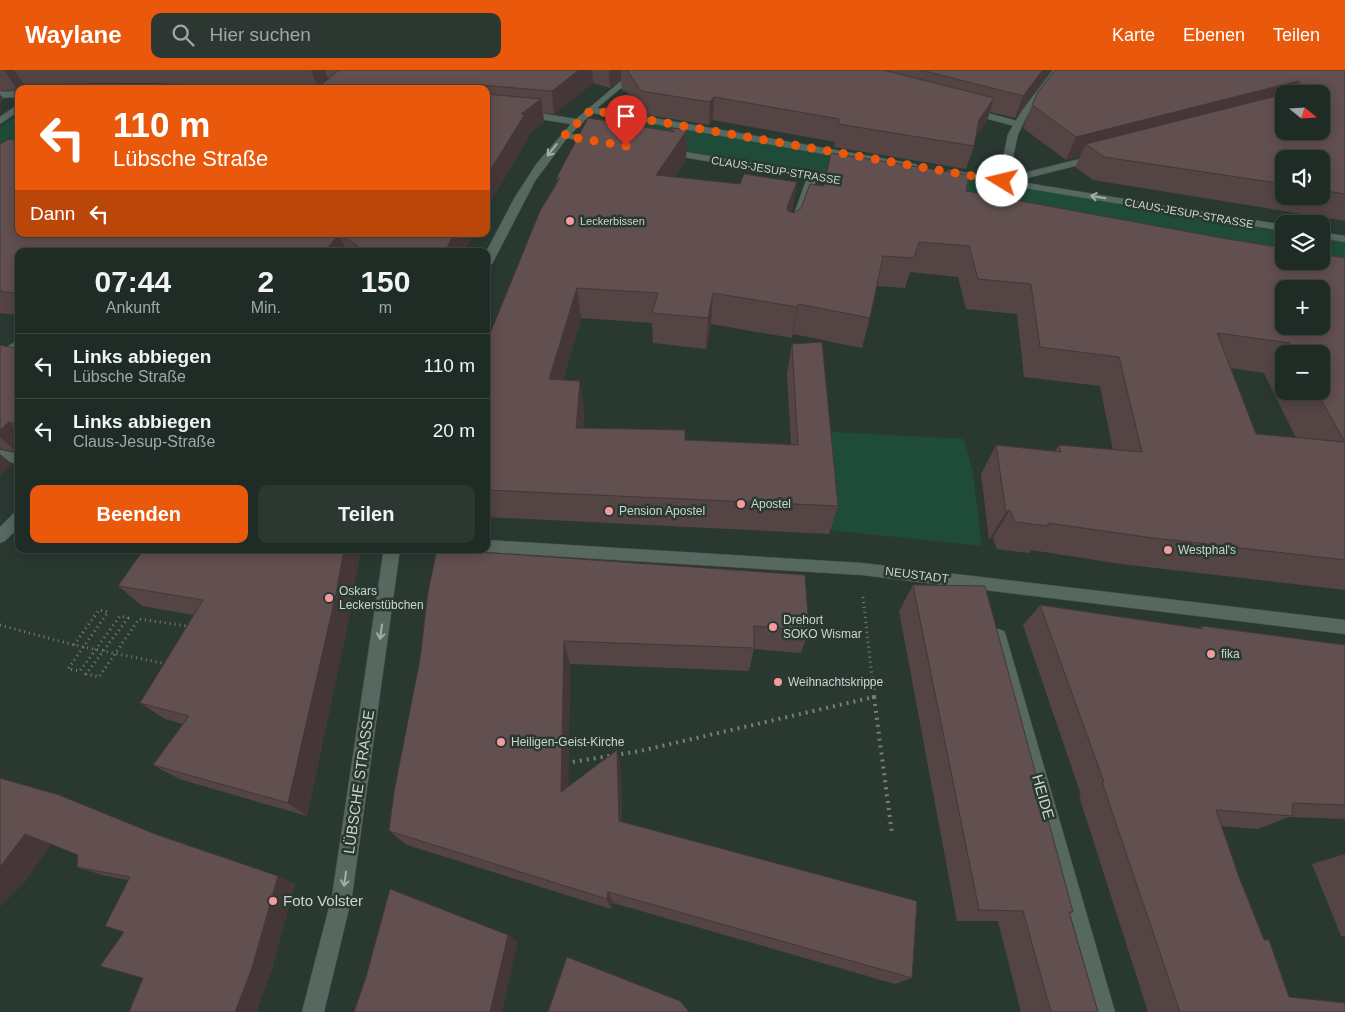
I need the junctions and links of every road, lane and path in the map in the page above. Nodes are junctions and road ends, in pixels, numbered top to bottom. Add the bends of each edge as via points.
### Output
1 (639, 70) edge
2 (1057, 70) edge
3 (15, 94) edge
4 (0, 95) edge
5 (960, 109) edge
6 (15, 110) edge
7 (591, 110) junction
8 (490, 112) edge
9 (0, 121) edge
10 (578, 122) junction
11 (1018, 124) junction
12 (564, 136) junction
13 (610, 143) edge
14 (656, 150) edge
15 (1107, 155) edge
16 (814, 175) junction
17 (1002, 181) junction
18 (861, 184) edge
19 (1275, 226) edge
20 (1330, 236) edge
21 (790, 238) edge
22 (1345, 238) edge
23 (490, 256) edge
24 (15, 347) edge
25 (0, 357) edge
26 (0, 455) edge
27 (15, 458) edge
28 (15, 521) edge
29 (0, 537) edge
30 (490, 546) edge
31 (391, 553) edge
32 (862, 569) junction
33 (983, 583) junction
34 (988, 602) edge
35 (191, 620) edge
36 (994, 621) edge
37 (0, 625) edge
38 (1345, 627) edge
39 (74, 645) junction
40 (84, 647) junction
41 (96, 649) junction
42 (104, 650) junction
43 (116, 652) junction
44 (169, 664) edge
45 (874, 697) junction
46 (560, 763) edge
47 (892, 834) dead end
48 (313, 1012) edge
49 (1104, 1012) edge

1 - 7 street
2 - 11 street
3 - 4 street
5 - 11 street
6 - 9 street
7 - 10 street
7 - 17 street, CLAUS-JESUP-STRASSE
8 - 10 street
10 - 12 street
11 - 17 street via 1008,147
12 - 13 street
12 -> 23 street via 527,186
14 - 16 street, CLAUS-JESUP-STRASSE
15 - 17 street
16 - 18 street, CLAUS-JESUP-STRASSE
16 - 21 street
19 -> 17 street, CLAUS-JESUP-STRASSE
20 - 22 street
24 - 25 street
26 - 27 street
28 - 29 street
30 - 32 street, NEUSTADT
31 -> 48 street, LÜBSCHE STRASSE via 342,896
32 - 33 street, NEUSTADT
32 - 45 path
33 - 34 street
33 - 38 street, NEUSTADT
35 - 43 path via 187,626 139,619
36 - 49 street, HEIDE
37 - 39 path
39 - 40 path
39 - 40 path via 99,610 108,612
40 - 41 path
40 - 41 path via 68,669 80,671
41 - 42 path
41 - 42 path via 120,616 128,618
42 - 43 path
42 - 43 path via 86,674 99,677
43 - 44 path
45 - 46 path via 676,744 589,762
45 - 47 path

